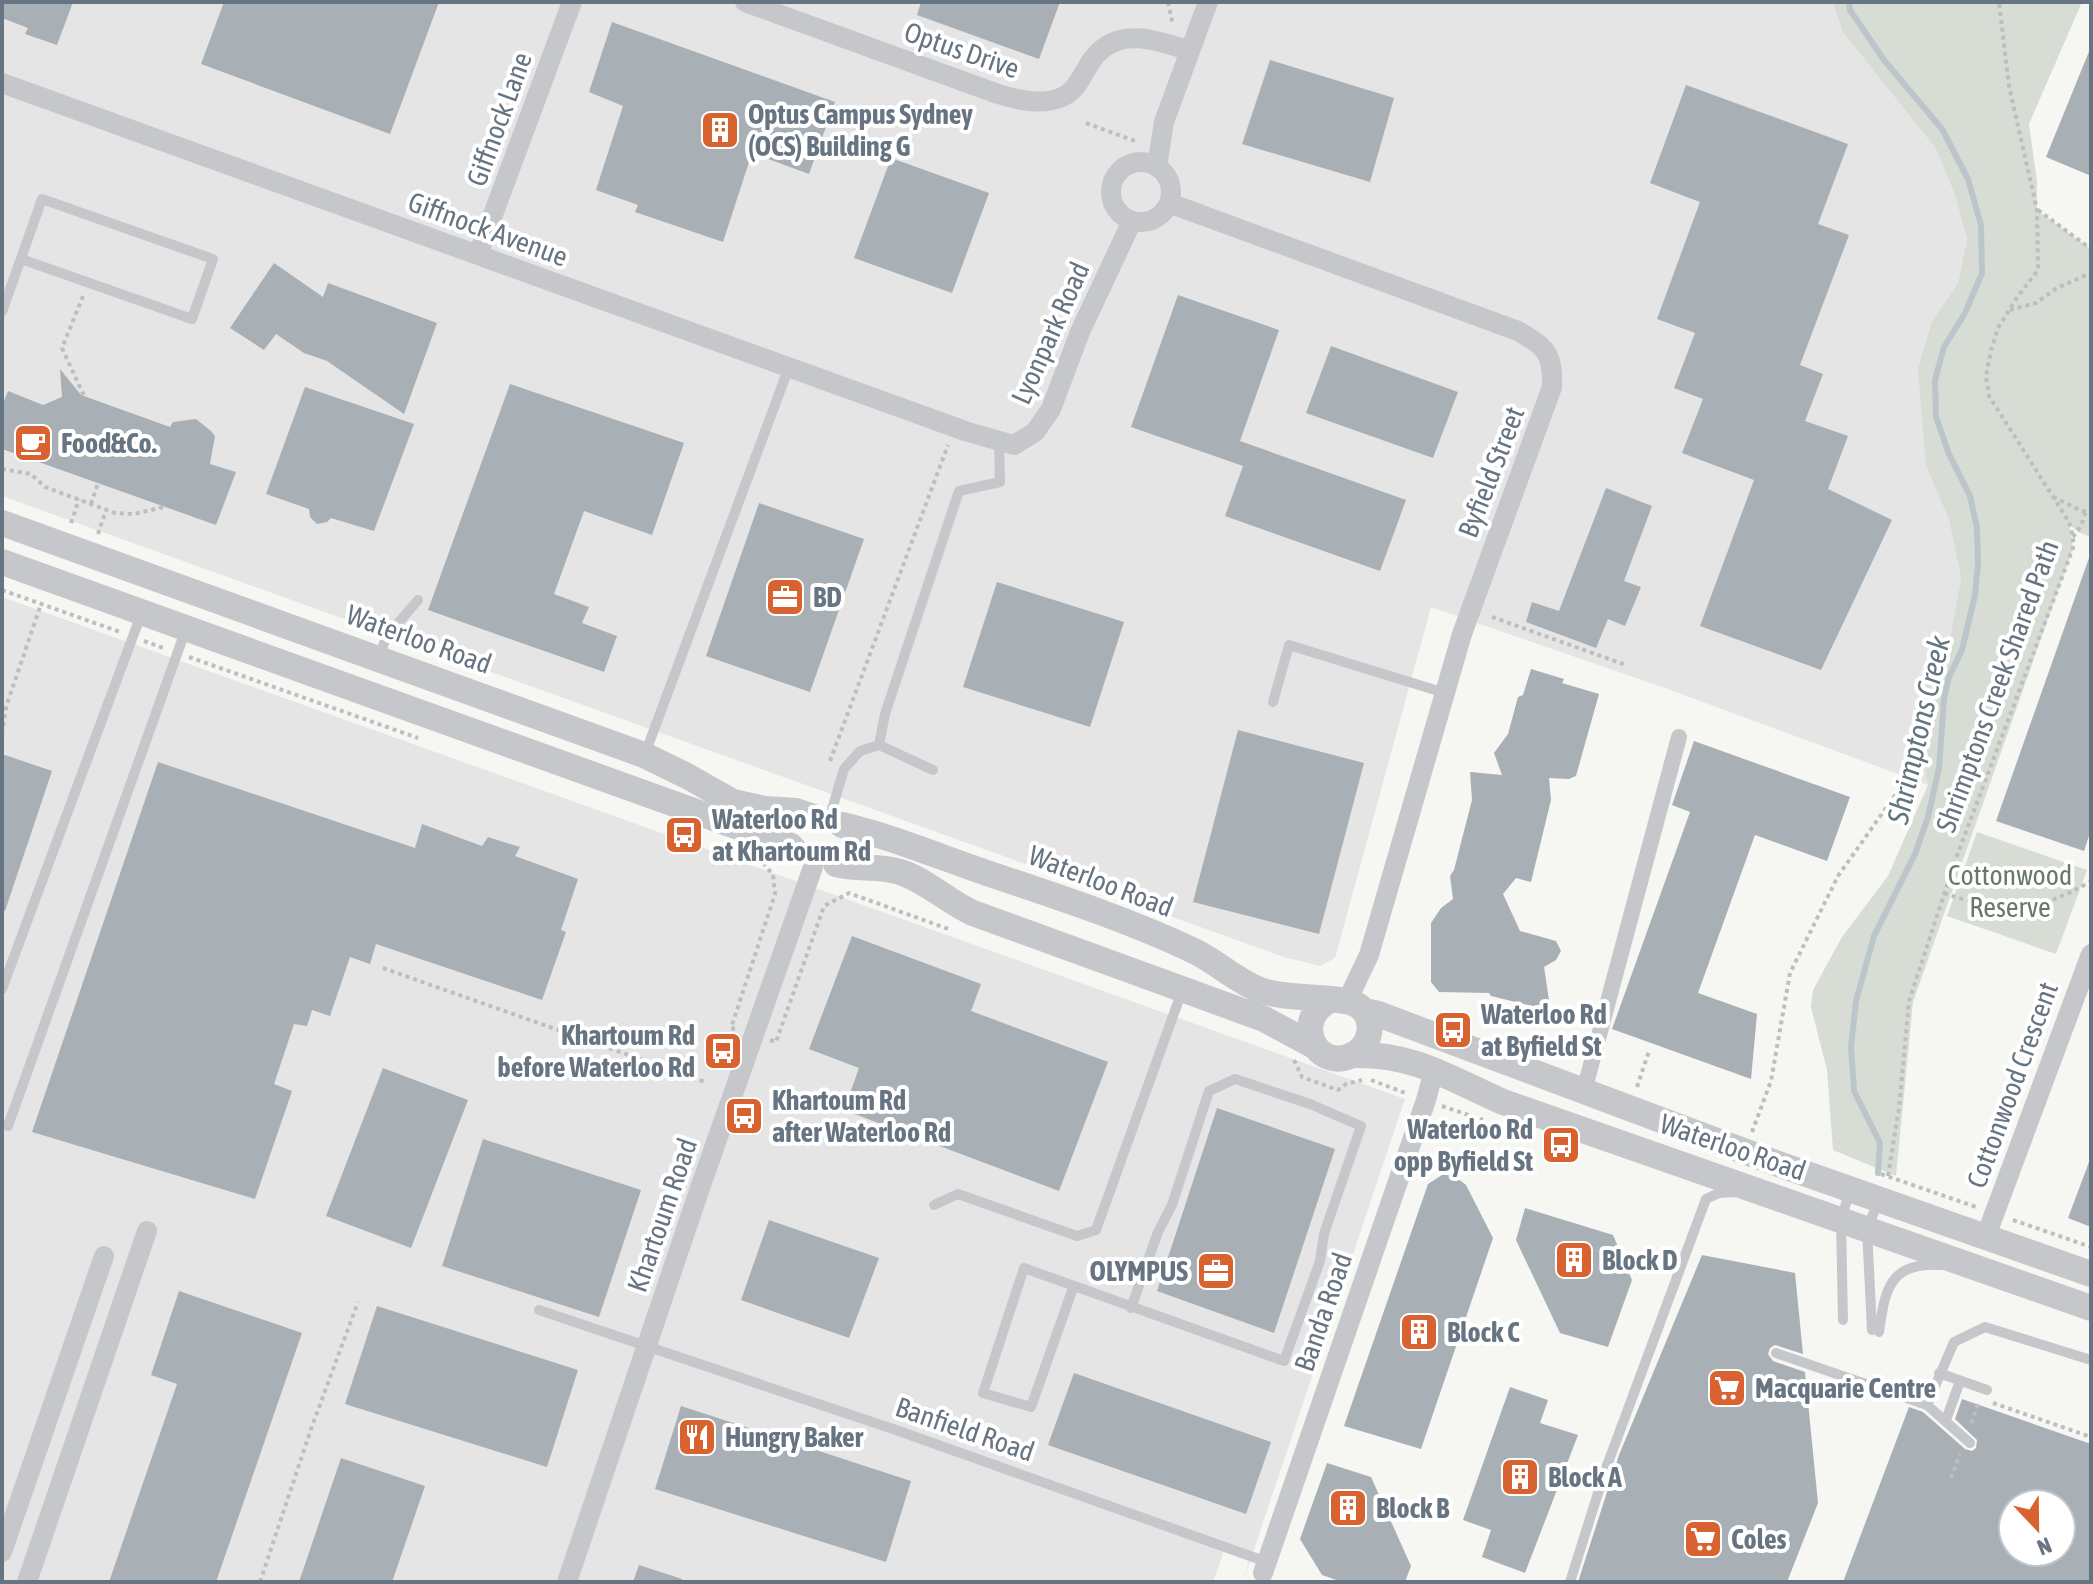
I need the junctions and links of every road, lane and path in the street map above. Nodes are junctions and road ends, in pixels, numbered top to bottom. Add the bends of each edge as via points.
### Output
1 (572, 2) edge
2 (745, 2) edge
3 (1208, 2) edge
4 (1999, 2) edge
5 (1189, 51) junction
6 (2, 83) edge
7 (1086, 123) dead end
8 (1135, 141) dead end
9 (1157, 167) junction
10 (1169, 203) junction
11 (2037, 210) junction
12 (1132, 221) junction
13 (2091, 249) edge
14 (478, 255) junction
15 (21, 259) junction
16 (2091, 273) edge
17 (89, 283) junction
18 (2009, 310) junction
19 (2, 312) edge
20 (789, 367) junction
21 (84, 396) dead end
22 (951, 436) junction
23 (999, 442) junction
24 (2, 469) edge
25 (98, 483) dead end
26 (2052, 496) junction
27 (79, 499) junction
28 (91, 504) junction
29 (164, 507) dead end
30 (106, 510) junction
31 (2088, 512) edge
32 (2, 523) edge
33 (70, 527) dead end
34 (97, 537) dead end
35 (2073, 537) junction
36 (2, 562) edge
37 (2, 590) edge
38 (418, 600) dead end
39 (41, 604) junction
40 (1492, 617) dead end
41 (137, 625) junction
42 (182, 641) junction
43 (379, 658) junction
44 (1626, 665) dead end
45 (1445, 693) junction
46 (1273, 702) dead end
47 (2, 734) edge
48 (1679, 737) dead end
49 (432, 743) dead end
50 (879, 745) junction
51 (644, 755) junction
52 (829, 763) dead end
53 (933, 770) dead end
54 (1898, 791) dead end
55 (828, 819) junction
56 (748, 856) dead end
57 (815, 861) junction
58 (2091, 879) edge
59 (1944, 893) junction
60 (953, 930) dead end
61 (2091, 954) edge
62 (383, 968) dead end
63 (2, 989) edge
64 (1183, 990) junction
65 (1348, 1003) junction
66 (731, 1028) dead end
67 (776, 1042) dead end
68 (1304, 1051) junction
69 (1649, 1051) dead end
70 (1353, 1055) junction
71 (1434, 1070) junction
72 (705, 1082) dead end
73 (1584, 1091) junction
74 (1636, 1091) dead end
75 (1409, 1094) dead end
76 (8, 1126) dead end
77 (1752, 1132) dead end
78 (1691, 1167) junction
79 (1884, 1187) junction
80 (1851, 1189) junction
81 (1759, 1190) junction
82 (1706, 1199) junction
83 (934, 1205) dead end
84 (1977, 1207) dead end
85 (1841, 1219) junction
86 (2017, 1221) dead end
87 (1867, 1229) junction
88 (147, 1231) dead end
89 (1986, 1236) junction
90 (2091, 1247) edge
91 (104, 1256) dead end
92 (1978, 1267) junction
93 (2091, 1274) edge
94 (1073, 1288) junction
95 (358, 1302) dead end
96 (1131, 1308) junction
97 (2091, 1308) edge
98 (539, 1310) dead end
99 (1843, 1320) dead end
100 (646, 1346) junction
101 (1776, 1353) dead end
102 (2091, 1360) edge
103 (1939, 1373) junction
104 (1960, 1381) junction
105 (1987, 1390) dead end
106 (1927, 1405) junction
107 (1946, 1420) junction
108 (2091, 1437) edge
109 (1968, 1441) junction
110 (1951, 1478) dead end
111 (2, 1552) edge
112 (1265, 1567) joint
113 (27, 1582) edge
114 (260, 1582) edge
115 (567, 1582) edge
116 (1570, 1582) edge

1 - 14 street, Giffnock Lane
2 - 5 street, Optus Drive via 998,94 1039,102 1065,96 1100,50 1125,39 1157,39
3 - 5 street
4 - 11 path, Shrimptons Creek Shared Path via 2009,86
5 - 9 street via 1164,122
6 - 14 street, Giffnock Avenue
7 - 8 path
9 - 10 street via 1170,183
9 - 12 street via 1137,162 1113,180 1111,200
10 - 12 street via 1158,217
10 - 45 street, Byfield Street via 1518,331 1542,345 1552,363 1552,387 1484,569
11 - 13 path
11 - 18 path, Shrimptons Creek Shared Path via 2038,270
12 - 23 street, Lyonpark Road via 1051,409 1035,432 1014,445
14 - 20 street, Giffnock Avenue
15 - 17 lane
15 - 17 lane via 42,199 213,259 192,319
15 - 19 lane
16 - 18 path via 2036,303
17 - 21 path via 62,348
18 - 26 path, Shrimptons Creek Shared Path via 1991,350 1989,396
20 - 22 street, Giffnock Avenue
20 - 51 lane
22 - 23 street
22 - 52 path
23 - 50 lane via 1000,482 959,491
24 - 27 path via 31,474 45,487
25 - 28 path
26 - 31 path
26 - 35 path, Shrimptons Creek Shared Path
27 - 28 path
27 - 33 path
28 - 30 path
29 - 30 path via 134,514
30 - 34 path
31 - 35 path
32 - 43 street, Waterloo Road
35 - 59 path, Shrimptons Creek Shared Path
36 - 41 street
37 - 39 path
38 - 43 lane via 386,637
39 - 41 path
39 - 47 path
40 - 44 path
41 - 42 street
41 - 42 path
41 - 63 lane
42 - 49 path
42 - 57 street via 791,846
42 - 76 lane
43 - 51 street, Waterloo Road
45 - 46 lane via 1289,645
45 - 65 street, Byfield Street via 1369,955
48 - 73 street
50 - 53 lane
50 - 55 lane via 860,751 844,769
51 - 55 street, Waterloo Road via 733,802
54 - 77 path via 1838,876 1790,973 1771,1081
55 - 57 street via 799,825 795,834
55 - 57 street via 847,843 843,857
55 - 65 street, Waterloo Road via 1173,942 1258,990
56 - 66 path via 773,875 775,894
57 - 64 street via 904,873 951,904
57 - 100 street, Khartoum Road
58 - 59 path via 2058,900 2020,910
59 - 79 path, Shrimptons Creek Shared Path via 1909,1001 1899,1108
60 - 67 path via 849,893 824,906
61 - 89 street, Cottonwood Crescent
62 - 72 path
64 - 68 street via 1264,1019
64 - 83 lane via 1096,1230 1077,1236 958,1194
65 - 68 street via 1322,1003 1311,1019
65 - 70 street via 1369,1021 1367,1041
65 - 73 street, Waterloo Road
68 - 70 street
68 - 75 path via 1302,1077 1338,1090 1373,1080
69 - 74 path
70 - 71 street, Waterloo Road via 1394,1056
71 - 78 street, Waterloo Road via 1503,1102
71 - 112 street, Banda Road
73 - 80 street, Waterloo Road
78 - 81 street, Waterloo Road
78 - 82 lane
79 - 80 street, Waterloo Road
79 - 84 path
79 - 87 lane
79 - 89 street, Waterloo Road
80 - 85 lane
81 - 82 lane
81 - 85 street, Waterloo Road
82 - 116 lane via 1605,1471
85 - 87 street, Waterloo Road
85 - 99 lane
86 - 90 path
87 - 92 street, Waterloo Road
87 - 92 lane via 1875,1331 1884,1294 1897,1276 1928,1264
88 - 113 street
89 - 93 street, Waterloo Road
91 - 111 street
92 - 97 street, Waterloo Road
94 - 94 lane via 1024,1268 983,1393 1031,1407
94 - 96 lane
95 - 114 path
96 - 96 lane via 1284,1361 1361,1126 1235,1079 1209,1091
98 - 100 lane, Banfield Road
100 - 112 lane, Banfield Road via 896,1430
100 - 115 street, Khartoum Road
101 - 106 lane, bridge
102 - 103 lane via 1985,1327 1954,1342
103 - 104 lane
103 - 106 lane
104 - 105 lane
104 - 107 lane
106 - 107 lane
107 - 109 lane
108 - 109 path via 1981,1399
109 - 110 path

